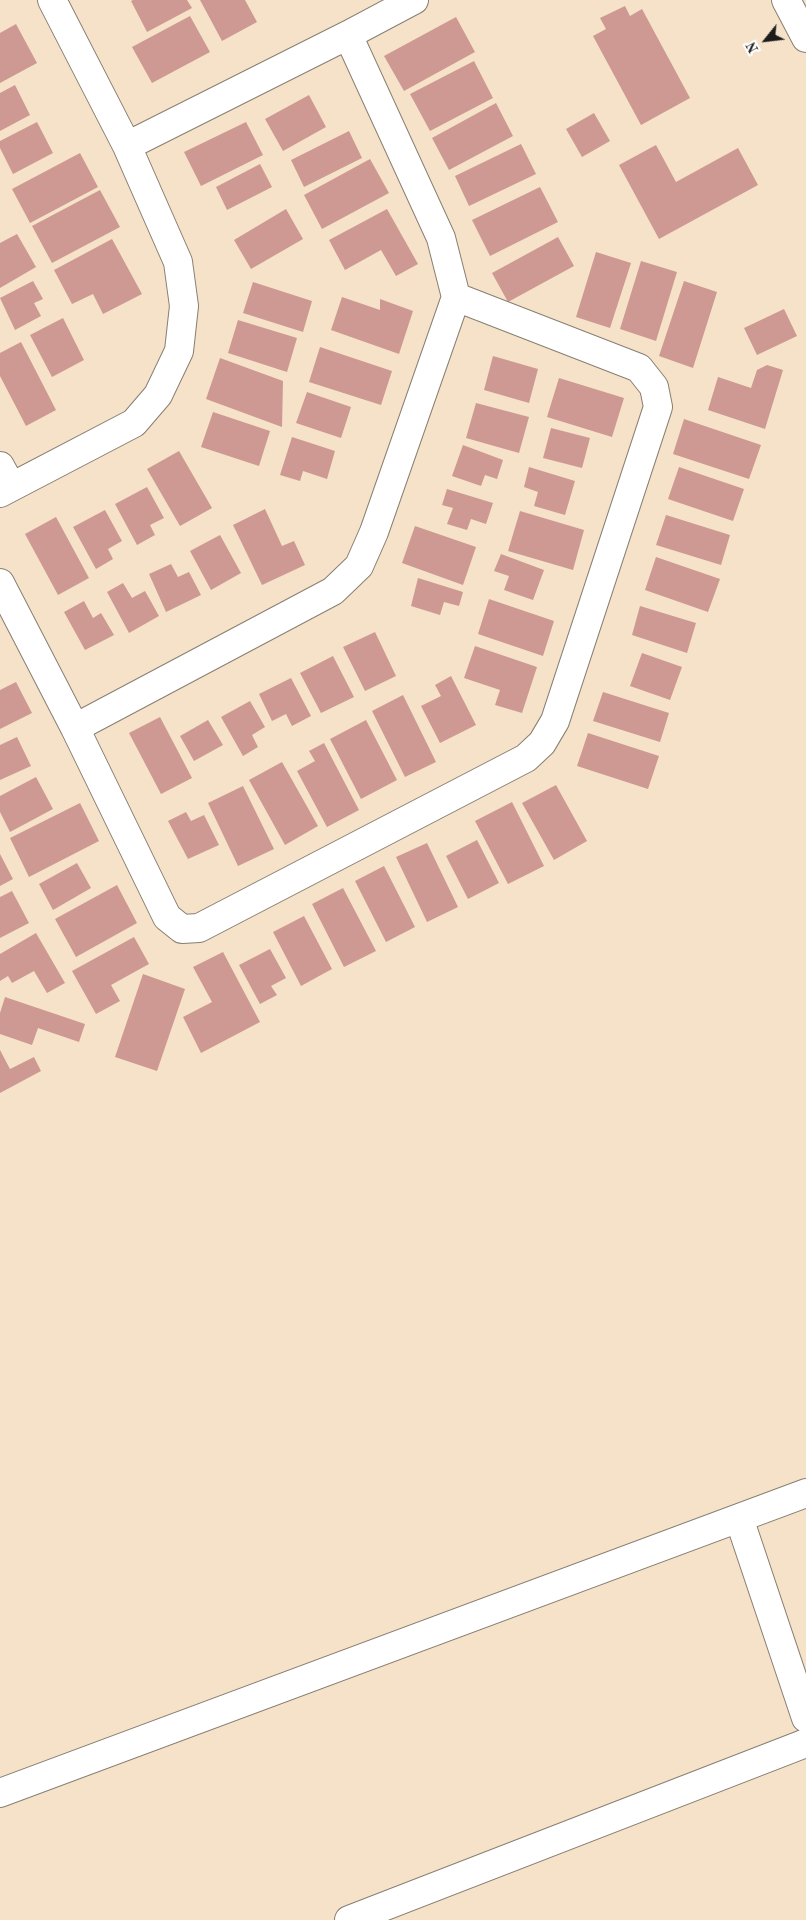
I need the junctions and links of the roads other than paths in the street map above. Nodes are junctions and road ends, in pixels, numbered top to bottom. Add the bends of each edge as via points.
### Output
1 (52, 0) edge
2 (414, 0) edge
3 (786, 0) edge
4 (348, 35) junction
5 (806, 38) edge
6 (127, 146) junction
7 (456, 297) junction
8 (4, 482) edge
9 (0, 583) edge
10 (75, 728) junction
11 (806, 1493) edge
12 (739, 1518) junction
13 (806, 1718) edge
14 (806, 1743) edge
15 (0, 1793) edge
16 (350, 1920) edge

1 - 6 street
2 - 4 street
3 - 5 street
4 - 6 street
4 - 7 street via 442,238
6 - 8 street via 178,262 184,306 179,351 158,395 134,423
7 - 10 street via 374,532 359,566 333,591
7 - 10 street via 639,368 654,387 658,407 555,721 542,743 526,758 199,928 182,929 167,916
9 - 10 street
11 - 12 street
12 - 13 street
12 - 15 street
14 - 16 street

